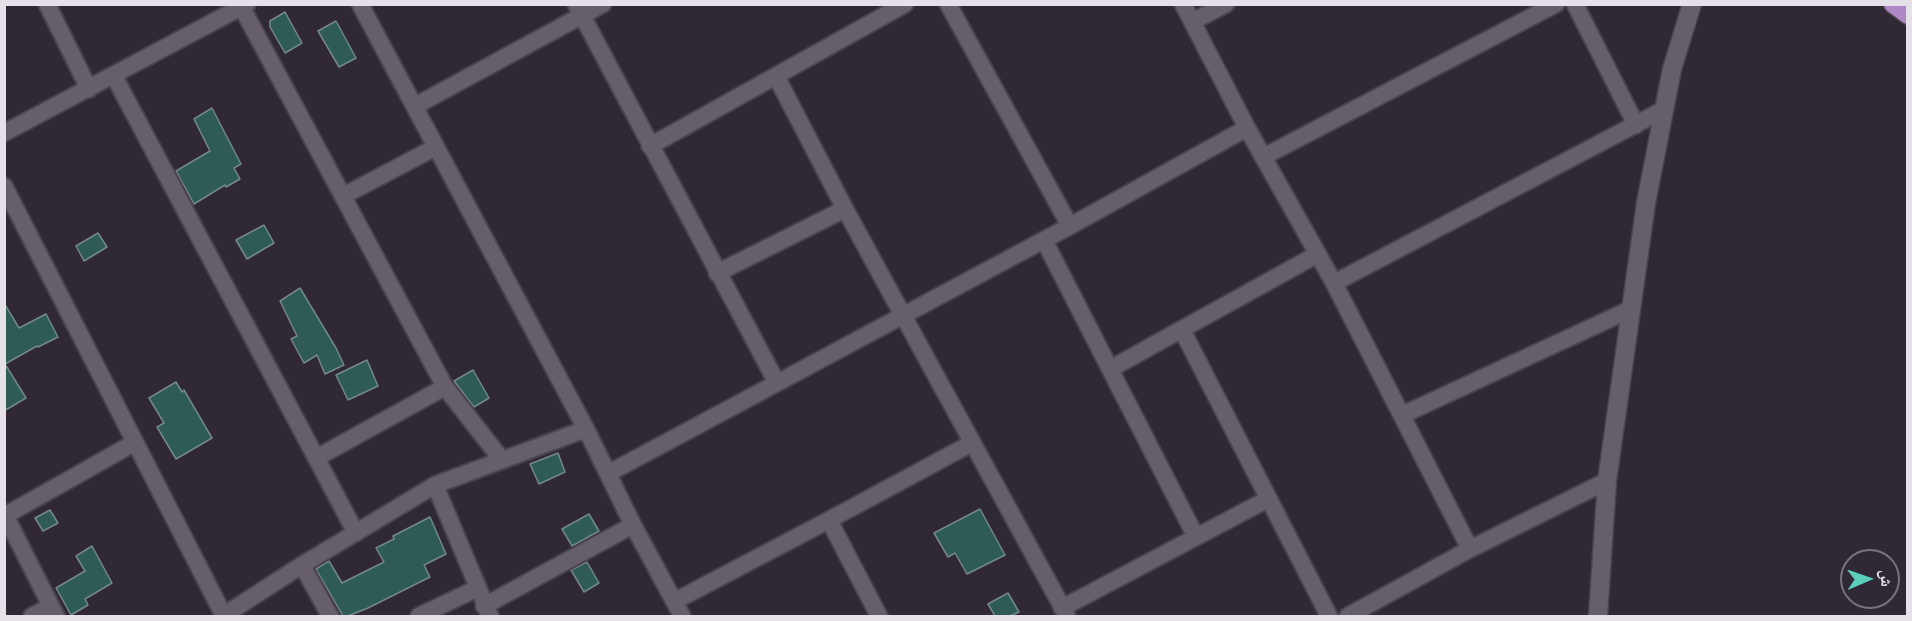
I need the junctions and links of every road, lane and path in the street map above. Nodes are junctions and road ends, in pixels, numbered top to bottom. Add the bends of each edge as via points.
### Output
1 (47, 4) edge
2 (360, 4) edge
3 (603, 4) edge
4 (905, 4) edge
5 (948, 4) edge
6 (1183, 4) edge
7 (1226, 4) edge
8 (1556, 4) edge
9 (1575, 4) edge
10 (1692, 4) edge
11 (1893, 4) edge
12 (242, 6) edge
13 (579, 10) edge
14 (1908, 15) edge
15 (1192, 22) junction
16 (114, 76) junction
17 (776, 76) junction
18 (89, 89) junction
19 (415, 106) junction
20 (1663, 110) junction
21 (1636, 125) junction
22 (1247, 128) junction
23 (4, 133) edge
24 (650, 146) junction
25 (435, 147) junction
26 (1263, 157) junction
27 (4, 186) edge
28 (343, 196) junction
29 (845, 209) junction
30 (1070, 226) junction
31 (1044, 240) junction
32 (1318, 254) junction
33 (717, 273) junction
34 (1334, 283) junction
35 (1629, 310) junction
36 (903, 314) junction
37 (1182, 330) junction
38 (1110, 369) junction
39 (777, 383) junction
40 (445, 387) junction
41 (1402, 414) junction
42 (586, 429) junction
43 (134, 443) junction
44 (972, 443) junction
45 (316, 458) junction
46 (502, 460) junction
47 (609, 473) junction
48 (1607, 481) junction
49 (435, 485) junction
50 (1268, 499) junction
51 (5, 514) edge
52 (829, 520) junction
53 (633, 525) junction
54 (356, 533) junction
55 (1196, 537) junction
56 (1470, 549) junction
57 (302, 565) junction
58 (478, 588) junction
59 (675, 601) junction
60 (54, 611) edge
61 (487, 611) edge
62 (1065, 612) edge
63 (32, 616) edge
64 (223, 616) edge
65 (330, 616) edge
66 (419, 616) edge
67 (682, 616) edge
68 (879, 616) edge
69 (1329, 616) edge
70 (1348, 616) edge
71 (1598, 616) edge

1 - 18 street
2 - 19 street
3 - 13 street
4 - 17 street
5 - 30 street
6 - 15 street
7 - 15 street
8 - 26 street
9 - 21 street
10 - 20 street
11 - 14 highway
12 - 16 street
12 - 28 street
13 - 19 street
13 - 24 street
15 - 22 street
16 - 18 street
16 - 45 street
17 - 24 street
17 - 29 street
18 - 23 street
19 - 25 street
20 - 21 street
20 - 35 street
21 - 34 street
22 - 26 street
22 - 30 street
24 - 33 street
25 - 28 street
25 - 42 street
26 - 32 street
27 - 43 street
28 - 40 street
29 - 33 street
29 - 36 street
30 - 31 street
31 - 36 street
31 - 38 street
32 - 34 street
32 - 37 street
33 - 39 street
34 - 41 street
35 - 41 street
35 - 48 street
36 - 39 street
36 - 44 street
37 - 38 street
37 - 50 street
38 - 55 street
39 - 47 street
40 - 45 street
40 - 46 street
41 - 56 street
42 - 46 street
42 - 47 street
43 - 51 street
43 - 64 street
44 - 52 street
44 - 62 street
45 - 54 street
46 - 49 street
47 - 53 street
48 - 56 street
48 - 71 street
49 - 54 street
49 - 58 street
50 - 55 street
50 - 69 street
51 - 60 street
52 - 59 street
52 - 68 street
53 - 59 street
53 - 61 street
54 - 57 street
55 - 62 street
56 - 70 street
57 - 64 street
57 - 65 street
58 - 61 street
58 - 66 street
59 - 67 street
60 - 63 street

